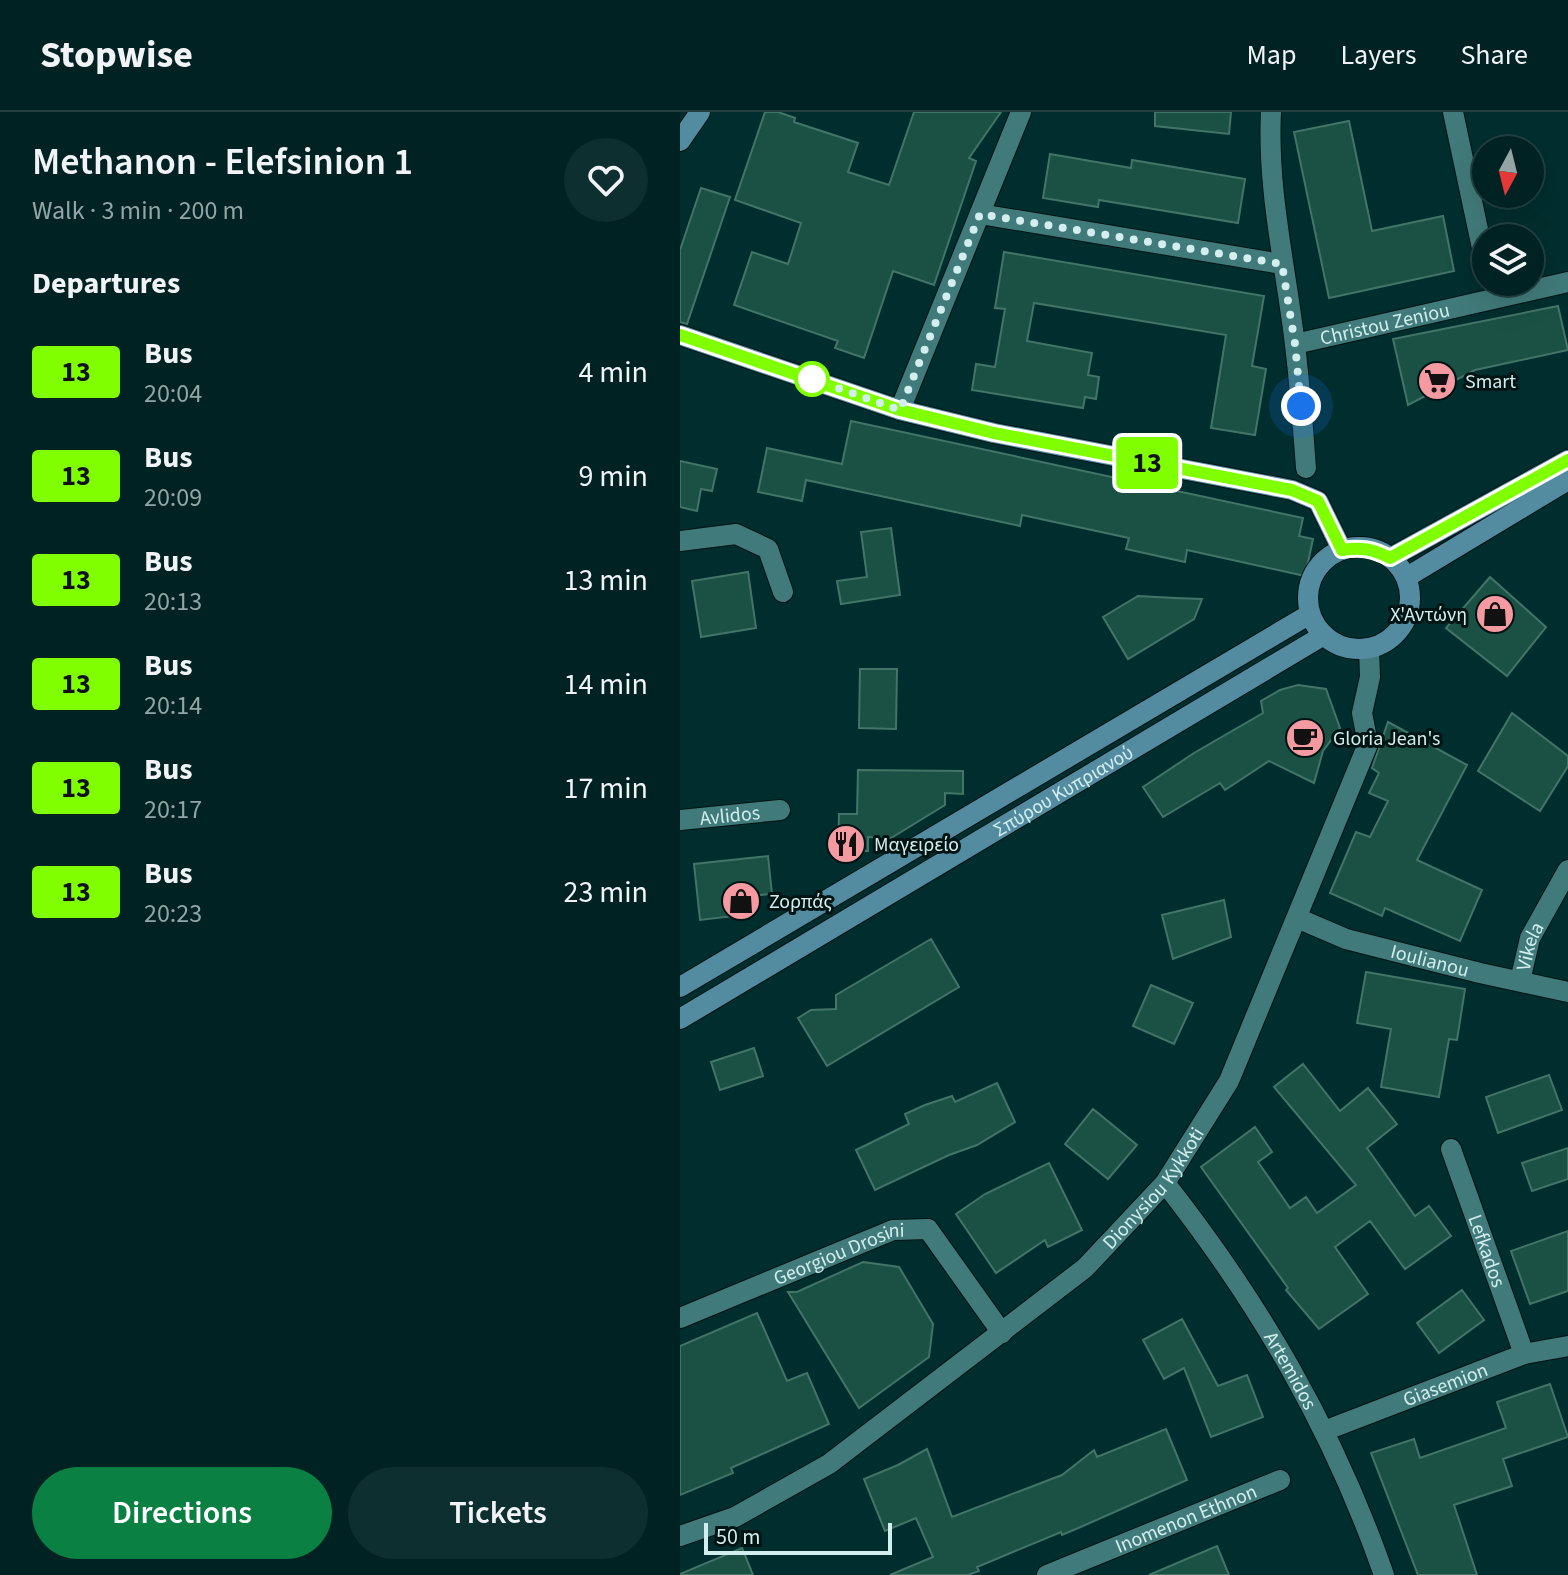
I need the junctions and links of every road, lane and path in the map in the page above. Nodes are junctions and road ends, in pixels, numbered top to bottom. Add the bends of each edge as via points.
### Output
1 (700, 112) edge
2 (1021, 112) edge
3 (1271, 112) edge
4 (1453, 112) edge
5 (680, 141) edge
6 (980, 214) junction
7 (1477, 224) edge
8 (1282, 264) junction
9 (1568, 282) edge
10 (1544, 284) edge
11 (1472, 295) edge
12 (680, 335) edge
13 (1295, 344) junction
14 (900, 410) junction
15 (1568, 460) edge
16 (1306, 468) dead end
17 (1568, 480) edge
18 (680, 541) edge
19 (1342, 550) junction
20 (1390, 558) junction
21 (1407, 577) junction
22 (783, 592) dead end
23 (1310, 614) junction
24 (1324, 635) junction
25 (1369, 648) junction
26 (780, 810) dead end
27 (680, 820) edge
28 (1568, 870) edge
29 (1297, 918) junction
30 (1520, 981) junction
31 (680, 987) edge
32 (1568, 992) edge
33 (680, 1019) edge
34 (1451, 1149) dead end
35 (1165, 1183) junction
36 (680, 1318) edge
37 (1002, 1333) junction
38 (1568, 1346) edge
39 (1524, 1354) junction
40 (1324, 1431) junction
41 (1280, 1480) dead end
42 (680, 1536) edge
43 (1047, 1575) edge
44 (1384, 1575) edge

1 - 5 main road
2 - 6 street
3 - 8 street
4 - 7 street
6 - 8 street
6 - 14 street
8 - 13 street
9 - 10 street, Christou Zeniou
11 - 13 street, Christou Zeniou
12 - 14 main road
13 - 16 street
14 - 19 main road via 1292,490 1318,501
15 - 20 main road
17 - 21 main road
18 - 22 street via 736,534 768,549
19 - 20 main road via 1375,550
19 - 23 main road via 1315,572 1309,588
20 - 21 main road
21 - 25 main road via 1406,618 1384,643
23 - 24 main road
23 - 31 main road, Σπύρου Κυπριανού
24 - 25 main road via 1353,649
24 - 33 main road, Σπύρου Κυπριανού
25 - 29 street, Dionysiou Kykkoti via 1370,677 1362,713 1368,744
26 - 27 street, Avlidos
28 - 30 street, Vikela via 1530,938
29 - 30 street, Ioulianou via 1346,939
29 - 35 street, Dionysiou Kykkoti via 1229,1081
30 - 32 street, Ioulianou
34 - 39 street, Lefkados
35 - 37 street, Dionysiou Kykkoti via 1085,1268
35 - 40 street, Artemidos via 1269,1328
36 - 37 street, Georgiou Drosini via 893,1230 928,1229
37 - 42 street, Dionysiou Kykkoti via 829,1464 735,1517
38 - 39 street, Giasemion
39 - 40 street, Giasemion
40 - 44 street, Artemidos
41 - 43 street, Inomenon Ethnon

